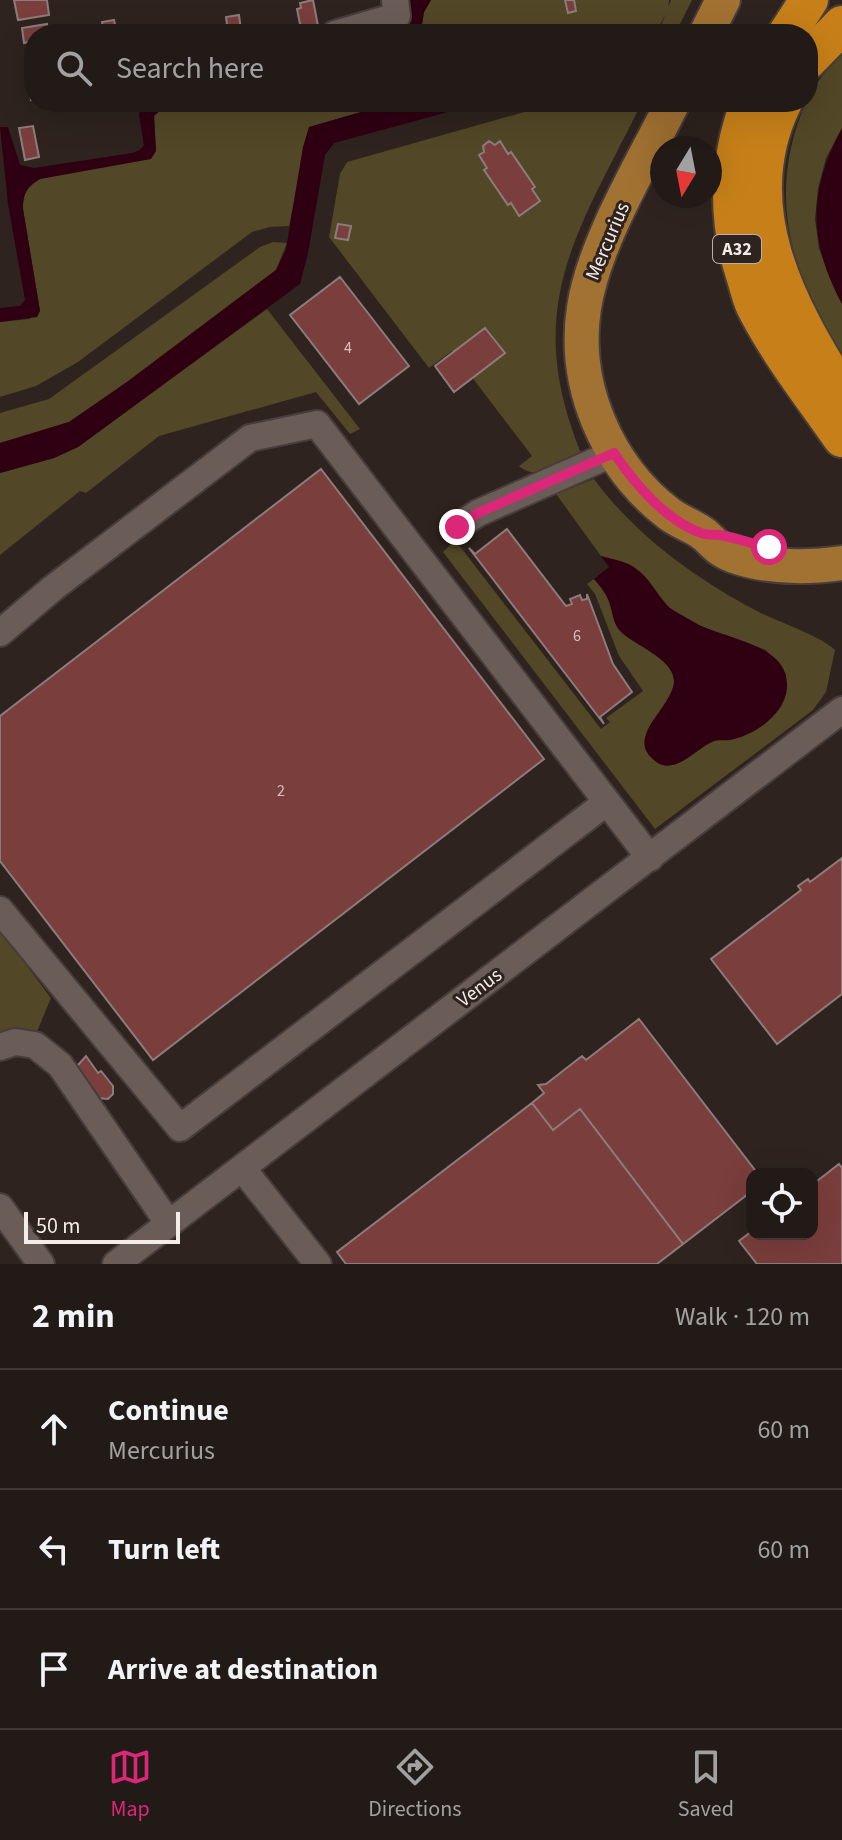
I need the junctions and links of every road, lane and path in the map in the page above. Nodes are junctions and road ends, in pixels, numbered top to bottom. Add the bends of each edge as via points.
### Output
1 (395, 0) edge
2 (723, 0) edge
3 (809, 0) edge
4 (369, 24) edge
5 (711, 24) edge
6 (793, 24) edge
7 (842, 25) edge
8 (818, 50) edge
9 (668, 112) edge
10 (746, 112) edge
11 (779, 112) edge
12 (842, 392) edge
13 (842, 438) edge
14 (614, 453) junction
15 (457, 527) dead end
16 (705, 535) junction
17 (842, 540) edge
18 (842, 563) edge
19 (0, 633) edge
20 (842, 710) edge
21 (607, 802) junction
22 (650, 858) junction
23 (0, 910) edge
24 (0, 1047) edge
25 (242, 1168) junction
26 (0, 1207) edge
27 (169, 1224) junction
28 (41, 1264) edge
29 (116, 1264) edge
30 (318, 1264) edge

1 - 4 street via 397,16
2 - 5 main road
3 - 6 highway
7 - 8 highway
9 - 14 main road, Mercurius via 597,258 585,299 584,371 594,410
10 - 13 highway, A32 via 732,175 736,248 755,307
11 - 12 highway, A32 via 767,144 763,181 774,264 805,334
14 - 15 street
14 - 16 main road, Mercurius via 655,502
16 - 17 main road, Mercurius via 793,548
16 - 18 main road, Mercurius via 714,547 746,560 787,566
19 - 21 street via 250,438 317,424
20 - 22 street, Venus
21 - 22 street
21 - 23 street via 180,1128
22 - 25 street, Venus
24 - 27 street via 15,1042 35,1045 60,1065
25 - 27 street, Venus
25 - 30 street
26 - 28 street
27 - 29 street, Venus

